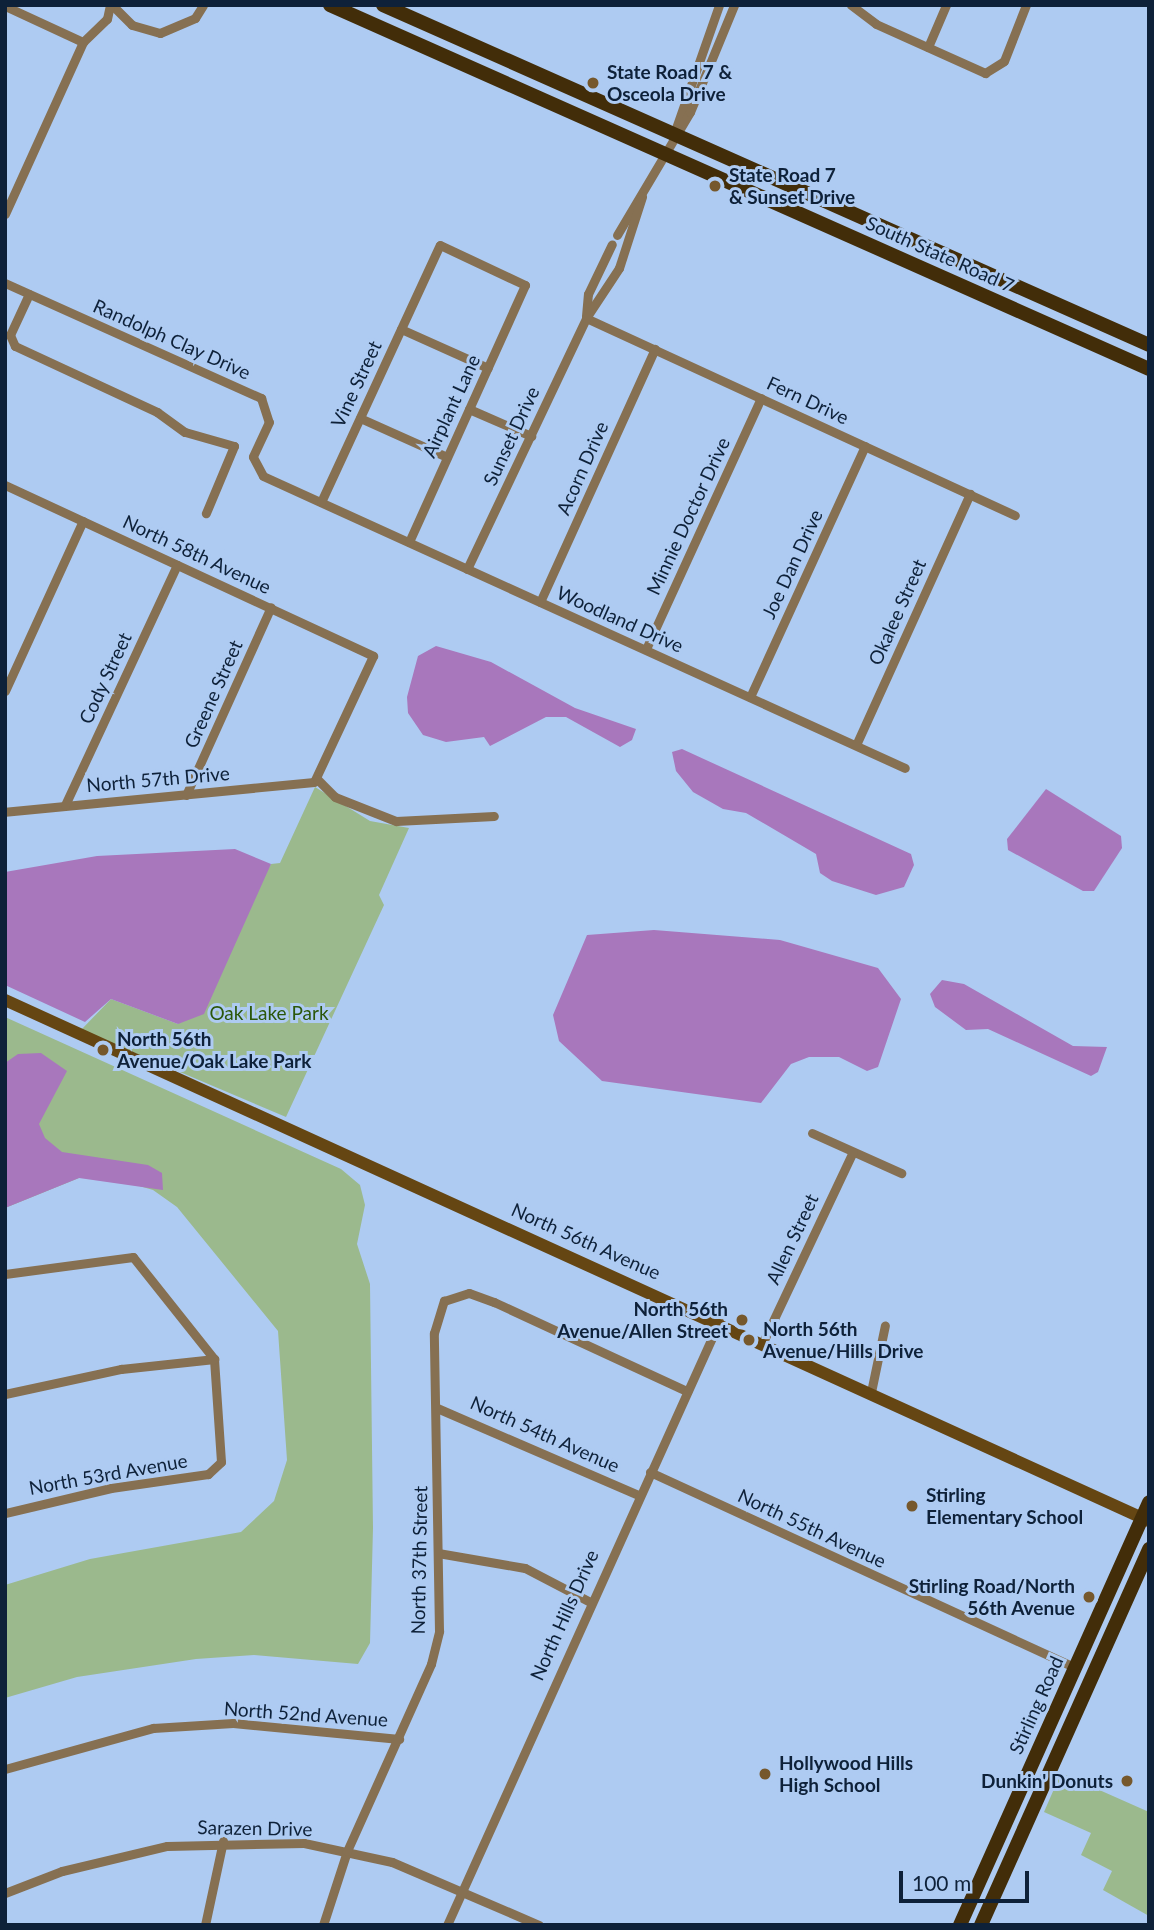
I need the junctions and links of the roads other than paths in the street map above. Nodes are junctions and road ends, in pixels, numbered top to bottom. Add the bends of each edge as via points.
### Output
1 (111, 5) edge
2 (203, 5) edge
3 (330, 5) edge
4 (383, 5) edge
5 (719, 5) edge
6 (734, 5) edge
7 (851, 5) edge
8 (946, 5) edge
9 (1026, 5) edge
10 (5, 6) edge
11 (83, 42) junction
12 (928, 47) junction
13 (675, 132) junction
14 (667, 151) junction
15 (642, 197) junction
16 (5, 214) edge
17 (440, 245) joint
18 (933, 248) junction
19 (607, 254) junction
20 (902, 258) junction
21 (622, 260) junction
22 (5, 283) edge
23 (29, 294) junction
24 (586, 318) junction
25 (401, 329) junction
26 (1111, 329) junction
27 (1087, 342) junction
28 (1149, 345) edge
29 (655, 349) junction
30 (488, 368) junction
31 (1149, 369) edge
32 (761, 398) junction
33 (469, 409) junction
34 (360, 418) junction
35 (531, 436) junction
36 (865, 446) junction
37 (447, 457) junction
38 (5, 485) edge
39 (970, 494) junction
40 (321, 502) junction
41 (206, 513) dead end
42 (1015, 515) dead end
43 (83, 521) junction
44 (409, 542) junction
45 (177, 565) junction
46 (467, 569) junction
47 (540, 602) junction
48 (271, 607) junction
49 (646, 649) junction
50 (5, 691) edge
51 (750, 697) junction
52 (856, 745) junction
53 (905, 768) dead end
54 (316, 780) junction
55 (186, 794) junction
56 (65, 805) junction
57 (5, 812) edge
58 (494, 816) dead end
59 (5, 1000) edge
60 (812, 1133) dead end
61 (853, 1152) junction
62 (901, 1173) dead end
63 (5, 1274) edge
64 (719, 1322) junction
65 (885, 1325) dead end
66 (763, 1342) junction
67 (214, 1359) junction
68 (687, 1391) junction
69 (871, 1392) junction
70 (5, 1394) edge
71 (437, 1408) junction
72 (650, 1472) junction
73 (638, 1496) junction
74 (1149, 1502) edge
75 (5, 1513) edge
76 (1145, 1519) edge
77 (1149, 1549) edge
78 (438, 1553) junction
79 (590, 1602) junction
80 (1074, 1667) junction
81 (1082, 1701) junction
82 (399, 1739) junction
83 (5, 1769) edge
84 (223, 1841) junction
85 (347, 1851) junction
86 (459, 1888) junction
87 (5, 1894) edge
88 (205, 1925) edge
89 (323, 1925) edge
90 (447, 1925) edge
91 (539, 1925) edge
92 (960, 1925) edge
93 (981, 1925) edge

1 - 2 street via 132,24 160,33 195,18
1 - 11 street via 107,19
3 - 14 main road, South State Road 7
4 - 13 main road, South State Road 7
5 - 13 street via 678,107
6 - 13 street via 690,112
7 - 12 street
8 - 12 street
9 - 12 street via 997,70 985,73
10 - 11 street
11 - 16 street
13 - 14 street, Sunset Drive
13 - 18 main road, South State Road 7
14 - 15 street, Sunset Drive
14 - 20 main road, South State Road 7
15 - 19 street, Sunset Drive
15 - 21 street, Sunset Drive
17 - 25 street, Vine Street
17 - 30 street, Airplant Lane via 525,285
18 - 20 main road
18 - 26 main road, South State Road 7
19 - 21 street
19 - 24 street, Sunset Drive via 588,294
20 - 27 main road, South State Road 7
21 - 24 street, Sunset Drive
22 - 23 street, Randolph Clay Drive
23 - 40 street, Randolph Clay Drive via 261,398 269,422 253,457 255,469
23 - 41 street via 10,335 15,345 185,432 234,446
24 - 29 street, Fern Drive
24 - 35 street, Sunset Drive
25 - 30 street
25 - 34 street, Vine Street
26 - 27 main road via 1110,337
26 - 28 main road, South State Road 7
27 - 31 main road, South State Road 7
29 - 32 street, Fern Drive
29 - 47 street, Acorn Drive
30 - 33 street, Airplant Lane
32 - 36 street, Fern Drive
32 - 49 street, Minnie Doctor Drive
33 - 35 street
33 - 37 street, Airplant Lane
34 - 37 street
34 - 40 street, Vine Street
35 - 46 street, Sunset Drive
36 - 39 street, Fern Drive
36 - 51 street, Joe Dan Drive
37 - 44 street, Airplant Lane
38 - 43 street, North 58th Avenue
39 - 42 street, Fern Drive
39 - 52 street, Okalee Street
40 - 44 street, Woodland Drive
43 - 45 street, North 58th Avenue
43 - 50 street
44 - 46 street, Woodland Drive
45 - 48 street, North 58th Avenue
45 - 56 street, Cody Street
46 - 47 street, Woodland Drive
47 - 49 street, Woodland Drive
48 - 54 street, North 58th Avenue via 373,656
48 - 55 street, Greene Street
49 - 51 street, Woodland Drive
51 - 52 street, Woodland Drive
52 - 53 street, Woodland Drive
54 - 55 street, North 57th Drive
54 - 58 street via 335,797 396,821
55 - 56 street, North 57th Drive
56 - 57 street, North 57th Drive
59 - 64 street, North 56th Avenue
60 - 61 street
61 - 62 street
61 - 66 street, Allen Street
63 - 67 street via 132,1256
64 - 66 street, North 56th Avenue
64 - 68 street, North Hills Drive
65 - 69 street
66 - 69 street, North 56th Avenue
67 - 70 street via 121,1369
67 - 75 street, North 53rd Avenue via 217,1469
68 - 71 street, North 37th Street via 469,1293 444,1301 434,1333
68 - 72 street, North Hills Drive
69 - 76 street, North 56th Avenue
71 - 73 street, North 54th Avenue
71 - 78 street, North 37th Street
72 - 73 street, North Hills Drive
72 - 80 street, North 55th Avenue
73 - 79 street, North Hills Drive
74 - 76 main road, Stirling Road
76 - 80 main road, Stirling Road
77 - 81 main road, Stirling Road
78 - 79 street via 525,1568
78 - 82 street, North 37th Street via 439,1631
79 - 86 street, North Hills Drive
80 - 81 main road
80 - 92 main road, Stirling Road
81 - 93 main road, Stirling Road
82 - 83 street, North 52nd Avenue via 233,1723 153,1728
82 - 85 street, North 37th Street
84 - 85 street, Sarazen Drive
84 - 87 street, Sarazen Drive via 117,1856
84 - 88 street
85 - 86 street, Sarazen Drive
85 - 89 street, North 37th Street
86 - 90 street, North Hills Drive
86 - 91 street, Sarazen Drive

